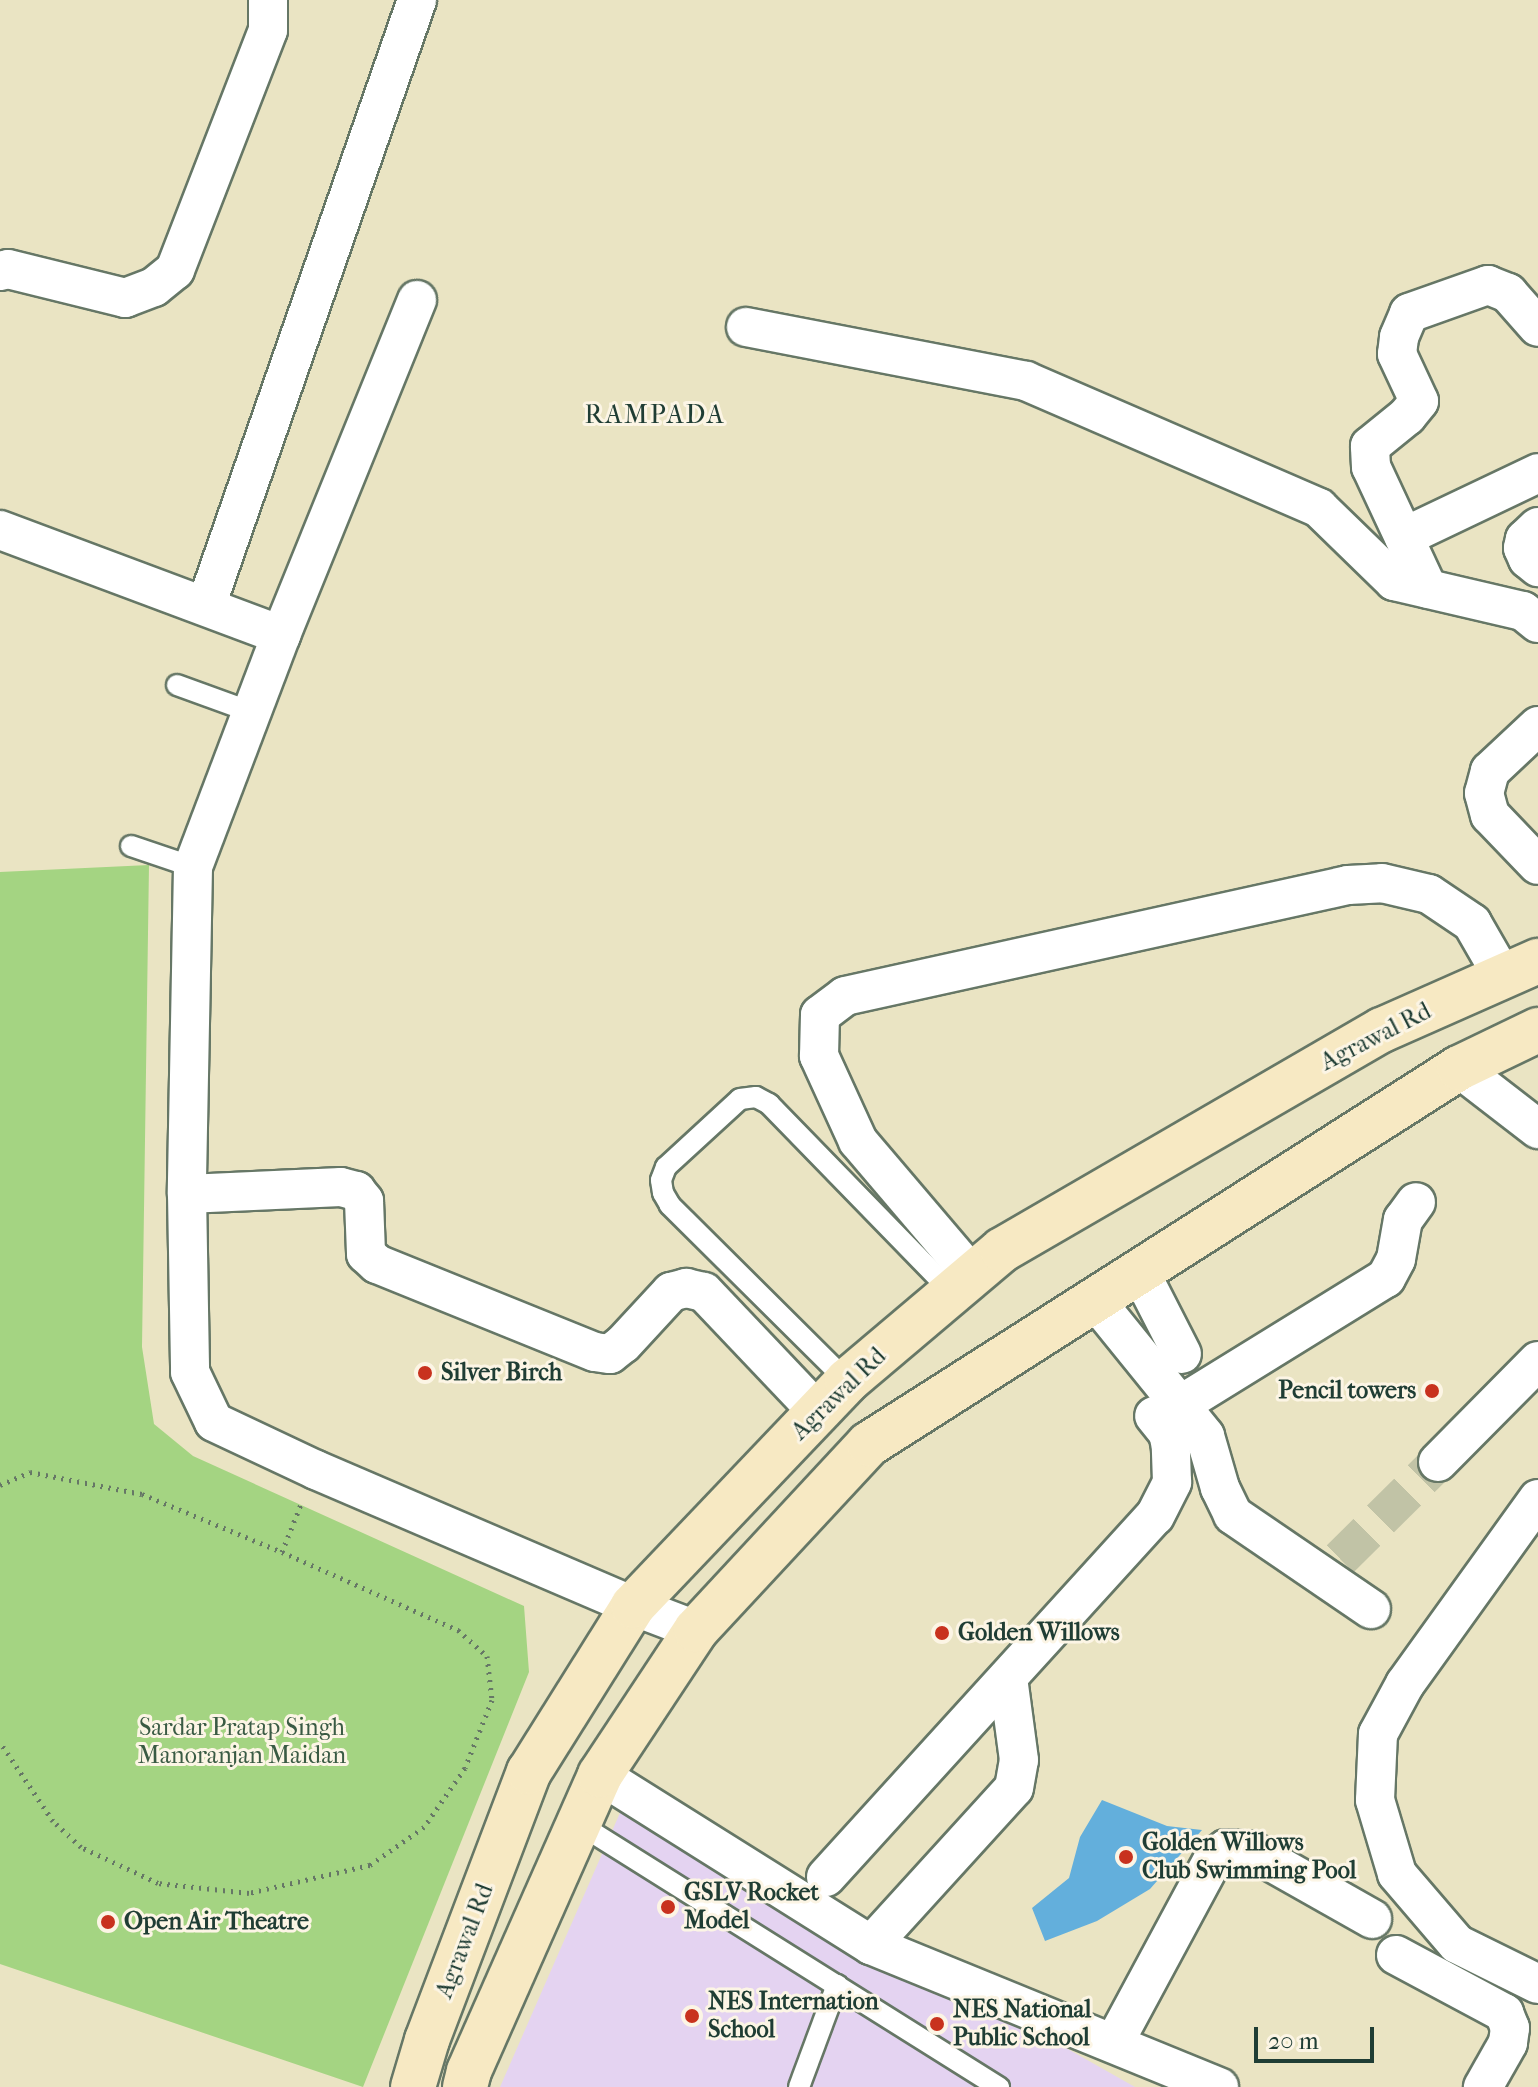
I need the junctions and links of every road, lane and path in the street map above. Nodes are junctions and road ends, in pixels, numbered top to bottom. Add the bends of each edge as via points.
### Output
1 (268, 0) edge
2 (417, 0) edge
3 (0, 241) edge
4 (0, 271) edge
5 (87, 271) dead end
6 (417, 300) dead end
7 (746, 327) dead end
8 (1538, 327) edge
9 (1538, 473) edge
10 (1538, 527) edge
11 (0, 530) edge
12 (1404, 537) junction
13 (1538, 567) edge
14 (1428, 589) junction
15 (206, 606) junction
16 (1538, 623) edge
17 (281, 635) junction
18 (177, 685) dead end
19 (251, 712) junction
20 (1538, 726) edge
21 (131, 846) dead end
22 (1538, 865) edge
23 (193, 867) junction
24 (1520, 969) edge
25 (1538, 1030) edge
26 (1459, 1068) junction
27 (1538, 1129) edge
28 (187, 1194) junction
29 (1416, 1202) dead end
30 (1140, 1272) junction
31 (962, 1283) junction
32 (1095, 1300) junction
33 (1182, 1354) dead end
34 (1538, 1361) edge
35 (832, 1396) junction
36 (1167, 1403) junction
37 (1438, 1462) tunnel mouth
38 (316, 1470) junction
39 (0, 1484) edge
40 (1538, 1499) edge
41 (282, 1552) junction
42 (633, 1606) junction
43 (1371, 1609) dead end
44 (696, 1630) junction
45 (1008, 1678) junction
46 (0, 1742) edge
47 (600, 1775) junction
48 (579, 1824) junction
49 (826, 1877) dead end
50 (1372, 1919) dead end
51 (871, 1945) junction
52 (1396, 1955) dead end
53 (1538, 1984) edge
54 (837, 1985) junction
55 (1114, 2043) junction
56 (413, 2087) edge
57 (465, 2087) edge
58 (799, 2087) edge
59 (999, 2087) edge
60 (1219, 2087) edge
61 (1483, 2087) edge

1 - 4 street via 268,30 175,270 154,287 125,298
2 - 15 street
3 - 5 street
6 - 17 street
7 - 14 street via 1026,381 1319,508 1394,581
8 - 12 street via 1508,293 1488,285 1409,313 1397,354 1419,401 1370,446 1371,467
9 - 12 street
10 - 13 street via 1523,548
11 - 15 street
12 - 14 street
14 - 16 street via 1523,611
15 - 17 street
17 - 19 street
18 - 19 lane
19 - 23 street
20 - 22 street via 1490,771 1484,793 1490,815
21 - 23 lane
23 - 28 street
24 - 31 street, Agrawal Rd via 1382,1030 1002,1250
24 - 31 street via 1472,923 1429,894 1382,883 1348,885 845,996 820,1015 819,1056 858,1141
25 - 26 street
26 - 27 street
26 - 30 street
28 - 35 street via 341,1187 356,1191 364,1201 366,1254 377,1264 595,1352 610,1354 623,1344 671,1292 704,1292
28 - 38 street via 190,1372 214,1422
29 - 36 street via 1403,1220 1396,1259 1386,1278
30 - 32 street
30 - 33 street
31 - 35 street, Agrawal Rd
31 - 35 lane via 769,1104 756,1097 740,1099 666,1167 663,1193
32 - 36 street
32 - 44 street via 869,1444
34 - 37 street
35 - 42 street, Agrawal Rd
36 - 43 street via 1205,1436 1233,1515 1331,1568
36 - 45 street via 1172,1482 1155,1516
38 - 41 path
38 - 42 street
39 - 41 path via 30,1472 142,1494
40 - 53 street via 1405,1684 1361,1774 1375,1800 1397,1874 1457,1944
41 - 46 path via 458,1630 487,1656 492,1700 465,1768 424,1827 370,1865 249,1893 158,1883 81,1847 53,1821
42 - 44 street
42 - 56 street, Agrawal Rd via 529,1772
44 - 47 street
45 - 49 street
45 - 51 street via 1019,1760 1014,1788
47 - 48 street
47 - 51 street
48 - 54 lane
48 - 57 street
50 - 55 street via 1252,1851 1226,1849 1213,1859
51 - 55 street
52 - 61 street via 1504,2013 1508,2043
54 - 58 lane
54 - 59 lane
55 - 60 street

